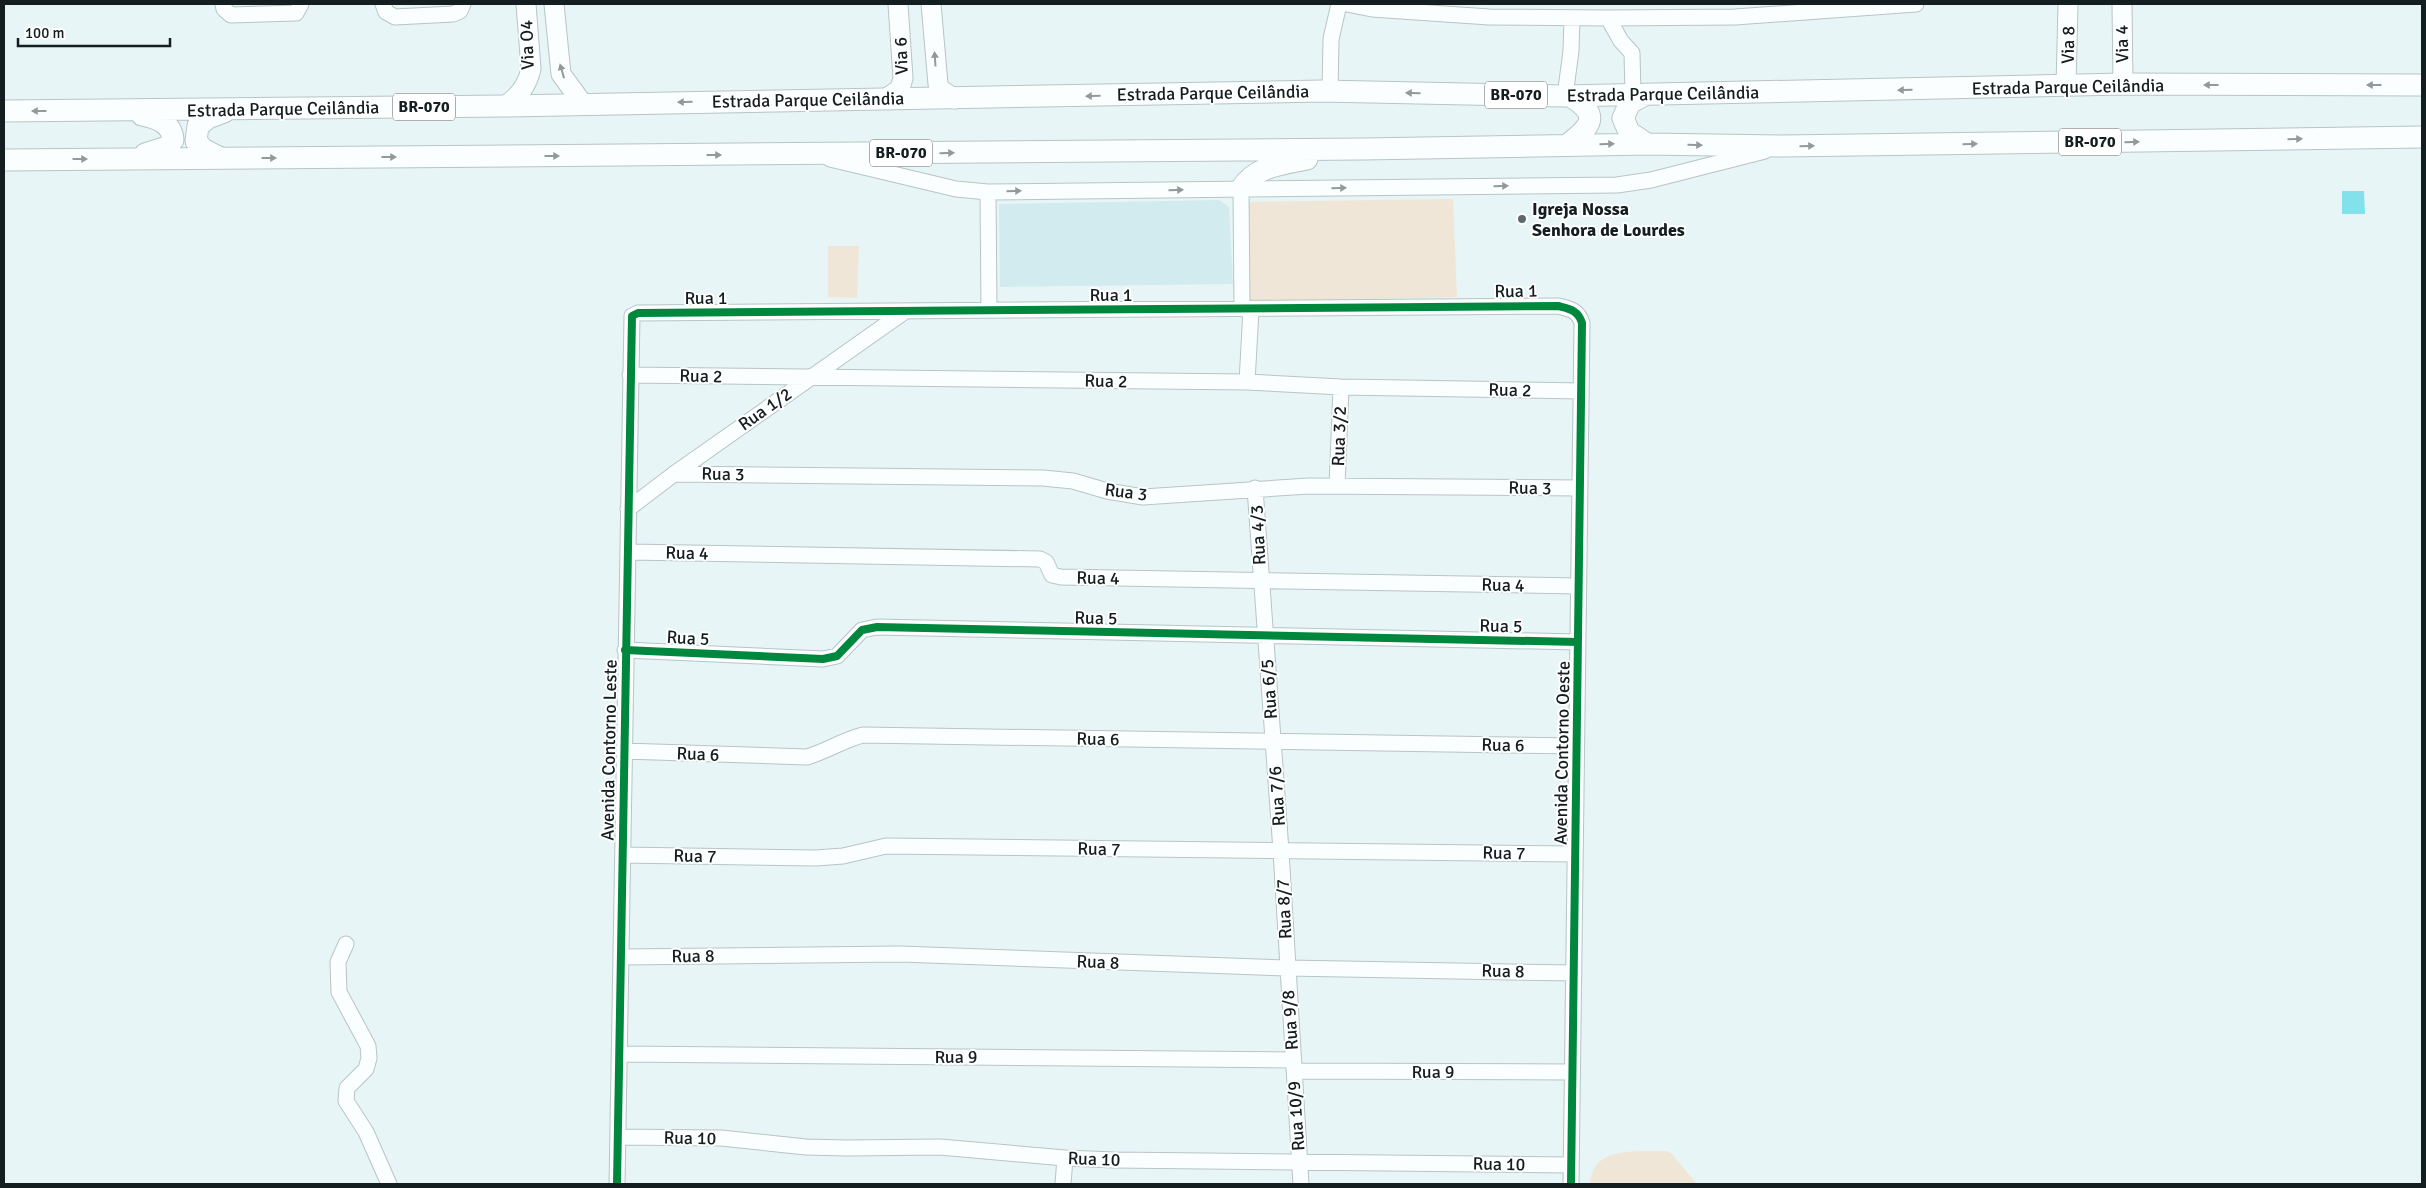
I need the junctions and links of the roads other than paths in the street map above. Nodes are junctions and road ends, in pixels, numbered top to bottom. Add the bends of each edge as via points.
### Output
1 (223, 4) edge
2 (301, 4) edge
3 (383, 4) edge
4 (464, 4) edge
5 (526, 4) edge
6 (554, 4) edge
7 (898, 4) edge
8 (931, 4) edge
9 (1339, 4) edge
10 (1347, 4) edge
11 (1916, 4) edge
12 (2068, 4) edge
13 (2122, 4) edge
14 (1418, 8) edge
15 (1489, 10) edge
16 (1590, 11) edge
17 (1572, 18) junction
18 (1608, 18) junction
19 (2123, 84) junction
20 (2422, 85) edge
21 (2066, 86) junction
22 (1330, 92) junction
23 (1640, 94) junction
24 (1568, 96) junction
25 (885, 99) junction
26 (955, 99) junction
27 (583, 104) junction
28 (505, 106) junction
29 (117, 110) junction
30 (232, 110) junction
31 (4, 111) edge
32 (2422, 138) edge
33 (1647, 144) junction
34 (1567, 145) junction
35 (1783, 146) junction
36 (1363, 149) junction
37 (812, 154) junction
38 (220, 158) junction
39 (120, 159) junction
40 (4, 160) edge
41 (1241, 189) junction
42 (988, 192) junction
43 (988, 310) junction
44 (1246, 310) junction
45 (904, 312) junction
46 (632, 316) joint
47 (1582, 323) joint
48 (630, 375) junction
49 (810, 377) junction
50 (1248, 382) junction
51 (1341, 387) junction
52 (1581, 391) junction
53 (674, 474) junction
54 (1337, 486) junction
55 (1256, 488) junction
56 (1580, 488) junction
57 (628, 509) junction
58 (628, 552) junction
59 (1260, 581) junction
60 (1578, 586) junction
61 (1265, 637) junction
62 (1578, 642) junction
63 (625, 650) junction
64 (1273, 742) junction
65 (1576, 746) junction
66 (624, 751) junction
67 (1281, 851) junction
68 (1576, 854) junction
69 (623, 855) junction
70 (346, 944) dead end
71 (622, 957) junction
72 (1287, 968) junction
73 (1574, 972) junction
74 (620, 1054) junction
75 (1293, 1066) junction
76 (1572, 1072) junction
77 (618, 1136) junction
78 (1065, 1158) junction
79 (1299, 1161) junction
80 (1571, 1165) junction
81 (389, 1184) edge
82 (617, 1184) edge
83 (1063, 1184) edge
84 (1301, 1184) edge
85 (1571, 1184) edge

1 - 2 street via 231,15 296,13
3 - 4 street via 386,12 395,17 453,14
5 - 28 main road, Via O4 via 528,79 517,97
27 -> 6 main road, Via O4 via 561,74
7 - 25 main road, Via 6 via 904,78 900,89
26 -> 8 main road, Via 6 via 938,84
9 - 22 street via 1331,38
10 - 14 street via 1372,9
11 - 18 street via 1735,17
12 - 21 main road, Via 8
13 - 19 main road, Via 4
14 - 15 street
15 - 17 street
16 - 17 street
16 - 18 street
17 - 24 street
18 - 23 street via 1632,53
20 -> 19 highway, Estrada Parque Ceilândia / BR-070
19 - 21 highway, Estrada Parque Ceilândia / BR-070
21 -> 23 highway, Estrada Parque Ceilândia / BR-070
24 -> 22 highway, Estrada Parque Ceilândia / BR-070
22 -> 26 highway, Estrada Parque Ceilândia / BR-070
23 - 24 highway, Estrada Parque Ceilândia / BR-070
23 - 33 highway via 1623,118 1629,132
24 - 34 highway via 1585,106 1590,112 1590,120 1587,129
25 - 26 highway, Estrada Parque Ceilândia / BR-070
25 -> 27 highway, Estrada Parque Ceilândia / BR-070
27 - 28 highway, Estrada Parque Ceilândia / BR-070
28 - 30 highway, Estrada Parque Ceilândia / BR-070
29 - 30 highway, Estrada Parque Ceilândia / BR-070
29 -> 31 highway, Estrada Parque Ceilândia / BR-070
29 - 39 highway via 152,117 166,123 173,133 173,140 167,147
30 - 38 highway via 208,118 198,126 196,141
35 -> 32 highway, BR-070
34 -> 33 highway, BR-070
33 -> 35 highway, BR-070
34 - 36 highway, BR-070
41 -> 35 street via 1617,185 1651,180
37 -> 36 highway, BR-070
36 - 41 highway via 1261,170
38 -> 37 highway, BR-070
37 - 42 street via 956,189
38 - 39 highway, BR-070
40 -> 39 highway, BR-070
42 -> 41 street
41 - 44 street
42 - 43 street
43 - 44 street, Rua 1
43 - 45 street, Rua 1
44 - 47 street, Rua 1 via 1558,306 1580,314
44 - 50 street
45 - 46 street, Rua 1 via 638,313
45 - 49 street, Rua 1/2
46 - 48 street, Avenida Contorno Leste
47 - 52 street, Avenida Contorno Oeste
48 - 49 street, Rua 2
48 - 57 street, Avenida Contorno Leste
49 - 50 street, Rua 2
49 - 53 street, Rua 1/2
50 - 51 street, Rua 2
51 - 52 street, Rua 2
51 - 54 street, Rua 3/2
52 - 56 street, Avenida Contorno Oeste
53 - 55 street, Rua 3 via 1043,478 1073,481 1143,497
53 - 57 street, Rua 1/2
54 - 55 street, Rua 3
54 - 56 street, Rua 3
55 - 59 street, Rua 4/3
56 - 60 street, Avenida Contorno Oeste
57 - 58 street, Avenida Contorno Leste
58 - 59 street, Rua 4 via 1040,559 1046,562 1052,575 1061,577
58 - 63 street, Avenida Contorno Leste
59 - 60 street, Rua 4
59 - 61 street, Rua 4/3
60 - 62 street, Avenida Contorno Oeste
61 - 62 street, Rua 5
61 - 63 street, Rua 5 via 877,627 862,630 837,656 823,659
61 - 64 street, Rua 6/5
62 - 65 street, Avenida Contorno Oeste
63 - 66 street, Avenida Contorno Leste
64 - 65 street, Rua 6
64 - 66 street, Rua 6 via 863,735 844,739 827,751 807,757
64 - 67 street, Rua 7/6
65 - 68 street, Avenida Contorno Oeste
66 - 69 street, Avenida Contorno Leste
67 - 68 street, Rua 7
67 - 69 street, Rua 7 via 886,846 843,856 816,858
67 - 72 street, Rua 8/7
68 - 73 street, Avenida Contorno Oeste
69 - 71 street, Avenida Contorno Leste
70 - 81 street via 338,962 339,992 368,1046 369,1058 366,1069 348,1088 346,1101 366,1132
71 - 72 street, Rua 8 via 910,954
71 - 74 street, Avenida Contorno Leste
72 - 73 street, Rua 8
72 - 75 street, Rua 9/8
73 - 76 street, Avenida Contorno Oeste
74 - 75 street, Rua 9
74 - 77 street, Avenida Contorno Leste
75 - 76 street, Rua 9
75 - 79 street, Rua 10/9
76 - 80 street, Avenida Contorno Oeste
77 - 78 street, Rua 10 via 721,1138 806,1147 940,1147
77 - 82 street, Avenida Contorno Leste
78 - 79 street, Rua 10
78 - 83 street
79 - 80 street, Rua 10
79 - 84 street, Rua 10/9
80 - 85 street, Avenida Contorno Oeste

